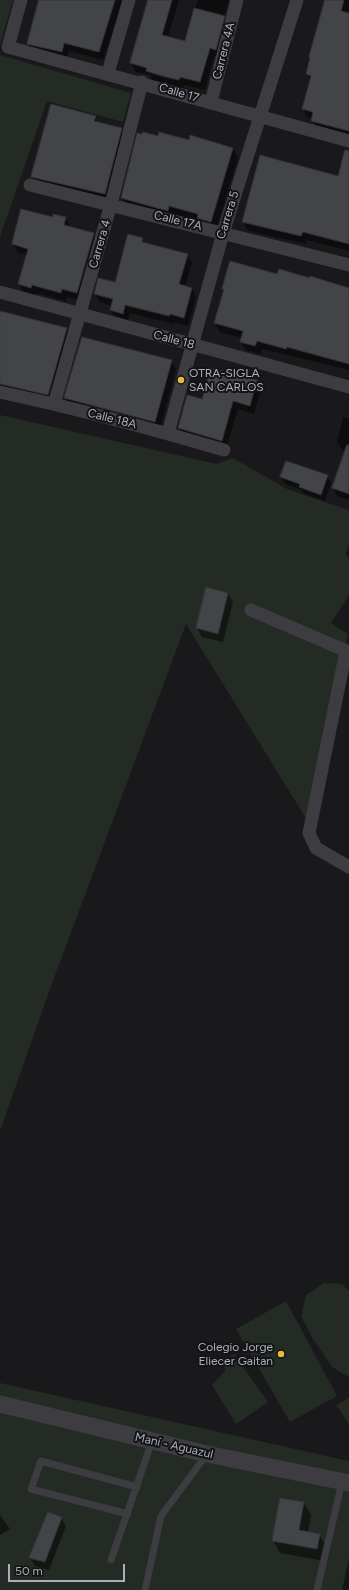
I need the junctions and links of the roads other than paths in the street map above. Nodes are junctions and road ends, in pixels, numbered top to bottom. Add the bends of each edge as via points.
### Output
1 (21, 0) edge
2 (129, 0) edge
3 (237, 0) edge
4 (297, 0) edge
5 (108, 73) junction
6 (142, 82) junction
7 (211, 102) junction
8 (259, 117) junction
9 (349, 141) edge
10 (30, 185) dead end
11 (111, 204) junction
12 (223, 233) junction
13 (349, 265) edge
14 (0, 292) edge
15 (80, 314) junction
16 (191, 344) junction
17 (349, 387) edge
18 (0, 392) edge
19 (54, 404) junction
20 (168, 433) junction
21 (224, 450) dead end
22 (251, 610) dead end
23 (348, 652) edge
24 (349, 867) edge
25 (0, 1404) edge
26 (152, 1440) junction
27 (207, 1454) junction
28 (346, 1483) edge
29 (137, 1487) junction
30 (128, 1514) junction
31 (111, 1560) dead end
32 (145, 1590) edge
33 (317, 1590) edge

1 - 5 street, Calle 17 via 8,47
2 - 5 street
3 - 7 street, Carrera 4A
4 - 8 street, Carrera 5
5 - 6 street, Calle 17
6 - 7 street, Calle 17
6 - 11 street, Carrera 4
7 - 8 street, Calle 17
8 - 9 street, Calle 17
8 - 12 street, Carrera 5
10 - 11 street, Calle 17A
11 - 12 street, Calle 17A
11 - 15 street, Carrera 4
12 - 13 street, Calle 17A
12 - 16 street, Carrera 5
14 - 15 street, Calle 18
15 - 16 street, Calle 18
15 - 19 street, Carrera 4
16 - 17 street, Calle 18
16 - 20 street, Carrera 5
18 - 19 street, Calle 18A
19 - 20 street, Calle 18A
20 - 21 street, Calle 18A
22 - 23 street
23 - 24 street via 309,833 316,848
25 - 26 street, Maní - Aguazul
26 - 27 street, Maní - Aguazul
26 - 29 lane
27 - 28 street, Maní - Aguazul
27 - 32 lane via 162,1516
28 - 33 lane
29 - 30 lane
29 - 30 lane via 41,1461 31,1489
30 - 31 lane

